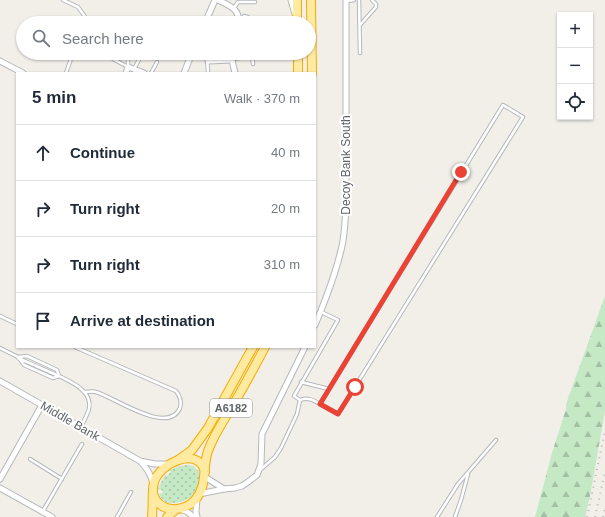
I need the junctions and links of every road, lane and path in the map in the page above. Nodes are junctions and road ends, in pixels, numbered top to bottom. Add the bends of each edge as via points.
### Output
1 (63, 0) edge
2 (215, 0) edge
3 (218, 0) edge
4 (291, 0) edge
5 (297, 0) edge
6 (311, 0) edge
7 (346, 0) edge
8 (354, 0) edge
9 (359, 0) edge
10 (372, 0) edge
11 (256, 2) dead end
12 (234, 8) junction
13 (85, 16) edge
14 (208, 16) edge
15 (238, 16) edge
16 (295, 16) edge
17 (297, 16) edge
18 (311, 16) edge
19 (359, 26) junction
20 (360, 53) dead end
21 (71, 60) edge
22 (115, 60) edge
23 (128, 60) edge
24 (137, 60) edge
25 (189, 60) edge
26 (232, 60) joint
27 (253, 60) edge
28 (298, 60) edge
29 (312, 60) edge
30 (0, 61) edge
31 (208, 61) joint
32 (157, 62) dead end
33 (253, 64) dead end
34 (131, 68) junction
35 (21, 72) edge
36 (66, 72) edge
37 (127, 72) edge
38 (141, 72) edge
39 (152, 72) edge
40 (184, 72) edge
41 (208, 72) edge
42 (235, 72) edge
43 (298, 72) edge
44 (312, 72) edge
45 (321, 311) junction
46 (0, 316) edge
47 (316, 323) edge
48 (16, 324) edge
49 (0, 348) edge
50 (77, 348) edge
51 (252, 348) edge
52 (264, 348) edge
53 (304, 348) edge
54 (0, 381) edge
55 (301, 382) junction
56 (329, 389) junction
57 (84, 392) junction
58 (300, 400) junction
59 (320, 404) junction
60 (42, 405) junction
61 (81, 427) junction
62 (496, 440) dead end
63 (82, 444) dead end
64 (30, 459) dead end
65 (178, 460) junction
66 (140, 461) junction
67 (169, 464) junction
68 (259, 470) junction
69 (468, 471) junction
70 (205, 474) junction
71 (0, 479) edge
72 (62, 479) junction
73 (0, 488) edge
74 (224, 489) junction
75 (153, 490) junction
76 (131, 492) dead end
77 (198, 495) junction
78 (176, 509) junction
79 (43, 512) junction
80 (52, 517) edge
81 (117, 517) edge
82 (152, 517) edge
83 (167, 517) edge
84 (196, 517) edge
85 (437, 517) edge
86 (455, 517) edge

1 - 13 lane via 78,7
2 - 14 street
3 - 12 street
4 - 16 street
5 - 17 highway
6 - 18 highway
7 - 8 lane
7 - 45 street, Decoy Bank South via 346,213 336,270
9 - 19 lane
10 - 19 lane via 376,7
11 - 12 lane via 238,2
12 - 15 street
19 - 20 lane
21 - 36 lane
22 - 34 lane
23 - 34 lane
24 - 34 lane
25 - 40 street
26 - 31 street
26 - 42 street
27 - 33 lane
28 - 43 highway
29 - 44 highway
30 - 35 street
31 - 41 lane
32 - 39 lane
34 - 37 street
34 - 38 street
45 - 47 street, Decoy Bank South
45 - 55 lane via 338,320
46 - 48 lane
49 - 57 lane via 59,376
50 - 57 lane via 176,391 181,400 178,410 173,415 159,419 131,409 95,391
51 - 65 highway, A6182 via 208,428 192,450
52 - 70 highway, A6182 via 212,441
53 - 68 street via 262,434
54 - 60 street, Middle Bank
55 - 56 lane
55 - 58 lane via 294,396
56 - 59 lane
56 - 59 lane via 503,105 523,117 338,414
57 - 61 lane via 89,410
58 - 59 lane via 305,398
58 - 68 lane via 297,414 281,448 275,457
60 - 61 street, Middle Bank
60 - 71 street
61 - 66 street, Middle Bank
62 - 69 lane
63 - 72 lane
64 - 72 lane
65 - 67 highway
65 - 70 highway via 200,462
66 - 67 street, Middle Bank
66 - 75 street, Middle Bank via 151,476
67 - 75 highway via 159,472
68 - 74 street via 242,486
69 - 85 lane
69 - 86 lane
70 - 74 street
70 - 77 highway
72 - 79 lane
73 - 79 street
74 - 77 street
75 - 78 highway via 157,503
75 - 82 highway
76 - 81 lane
77 - 78 highway via 190,504
77 - 84 street
78 - 83 highway
78 - 84 street
79 - 80 street

